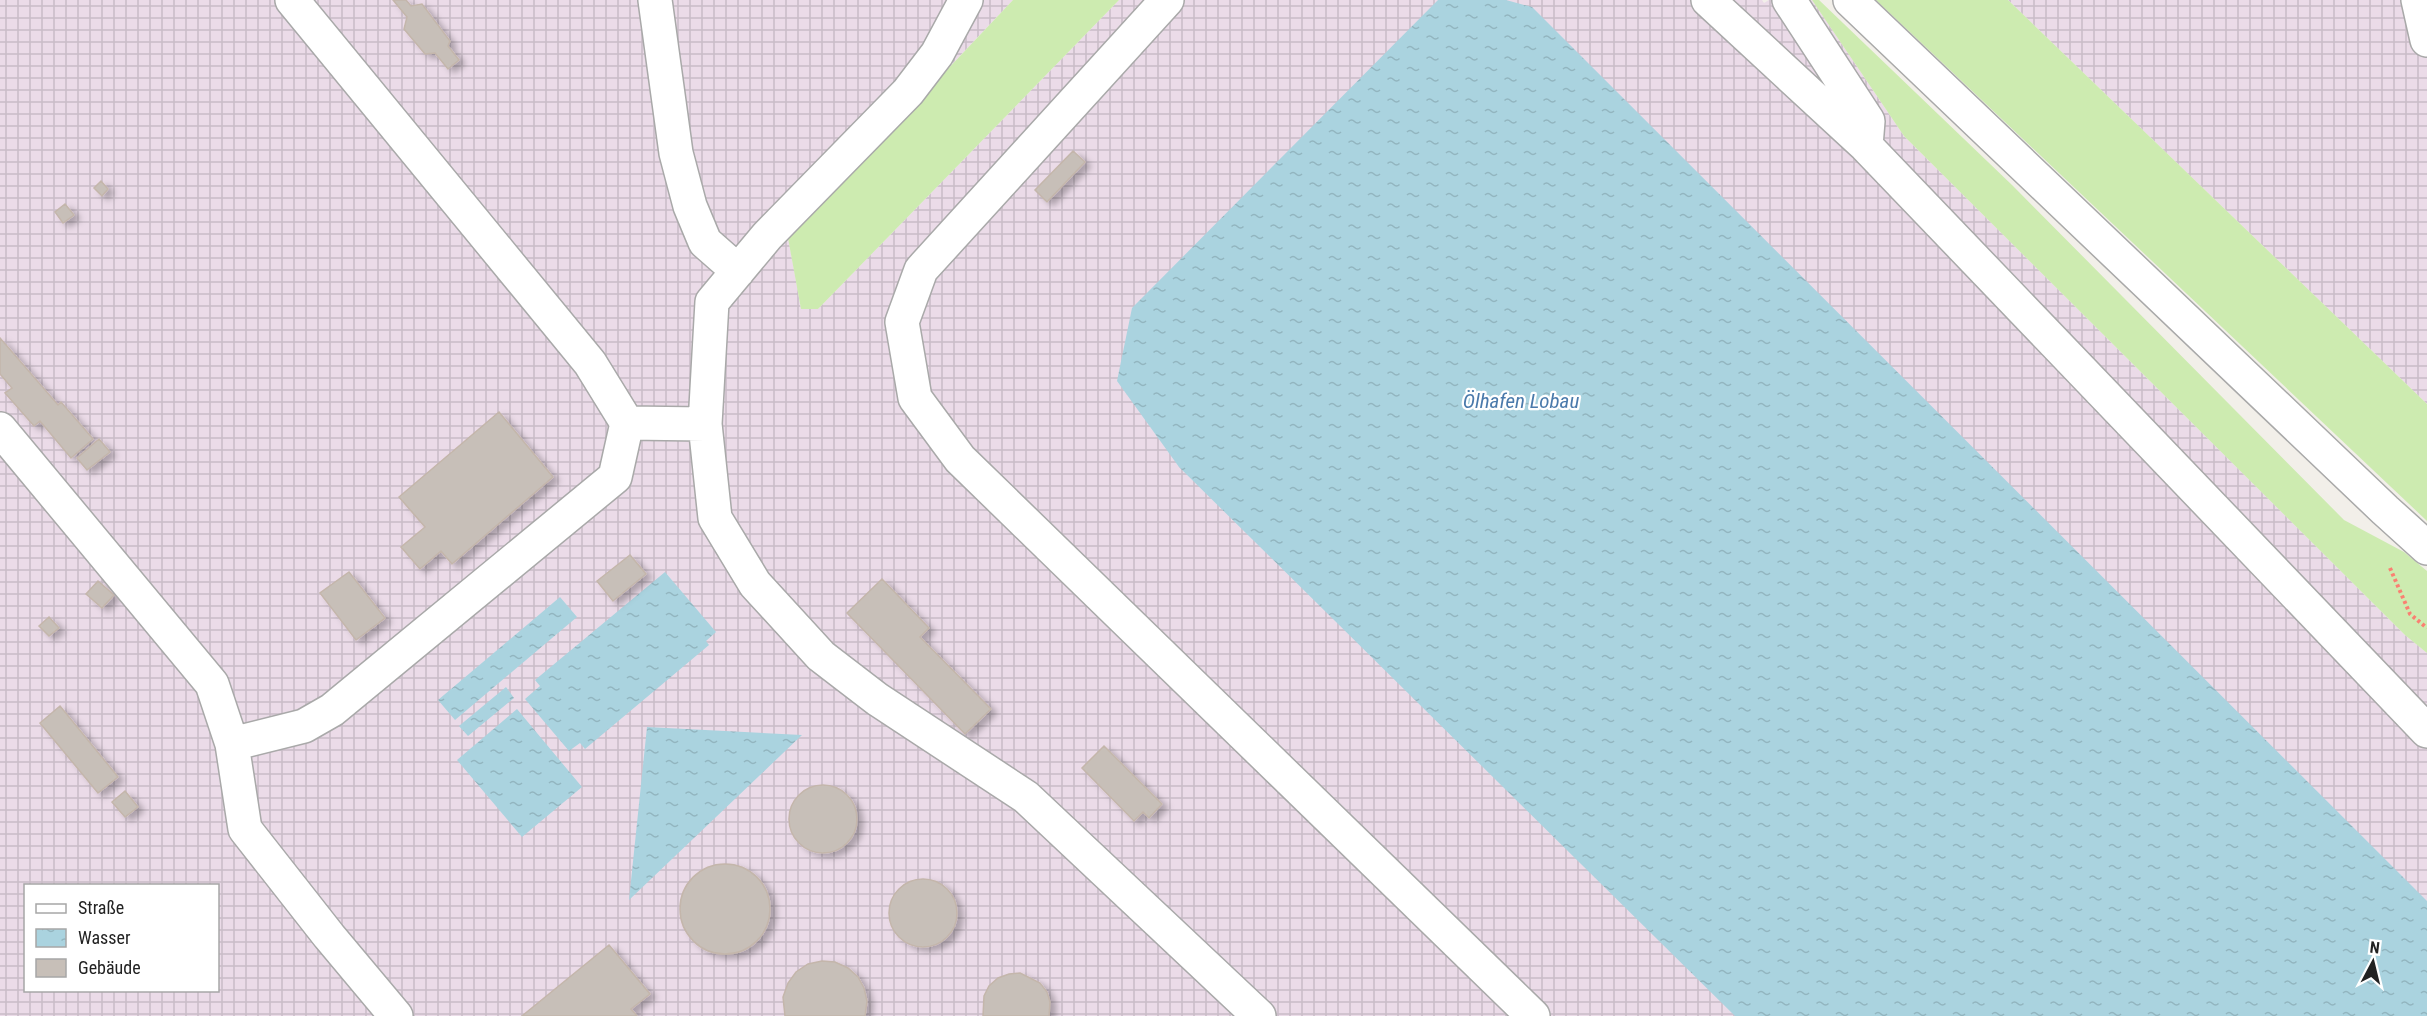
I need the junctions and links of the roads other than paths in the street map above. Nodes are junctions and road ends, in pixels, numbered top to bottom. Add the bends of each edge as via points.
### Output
1 (292, 0) edge
2 (655, 0) edge
3 (966, 0) edge
4 (1167, 0) edge
5 (1707, 0) edge
6 (1790, 0) edge
7 (1850, 0) edge
8 (2418, 0) edge
9 (2427, 40) edge
10 (1866, 147) junction
11 (738, 271) junction
12 (627, 423) junction
13 (705, 424) junction
14 (0, 429) edge
15 (2427, 548) edge
16 (2427, 732) edge
17 (232, 744) junction
18 (396, 1016) edge
19 (1259, 1016) edge
20 (1533, 1016) edge

1 - 12 lane via 590,363
2 - 11 lane via 676,153 690,206 705,242
3 - 11 lane via 937,54 908,92 767,236
4 - 20 lane via 921,270 902,322 915,398 960,459
5 - 10 lane
6 - 10 lane via 1868,122
7 - 15 lane
8 - 9 lane
10 - 16 lane
11 - 13 lane via 712,302
12 - 13 lane
12 - 17 lane via 615,477 332,710 304,726
13 - 19 lane via 715,519 755,584 821,656 878,699 1026,796
14 - 17 lane via 212,684
17 - 18 lane via 245,830

